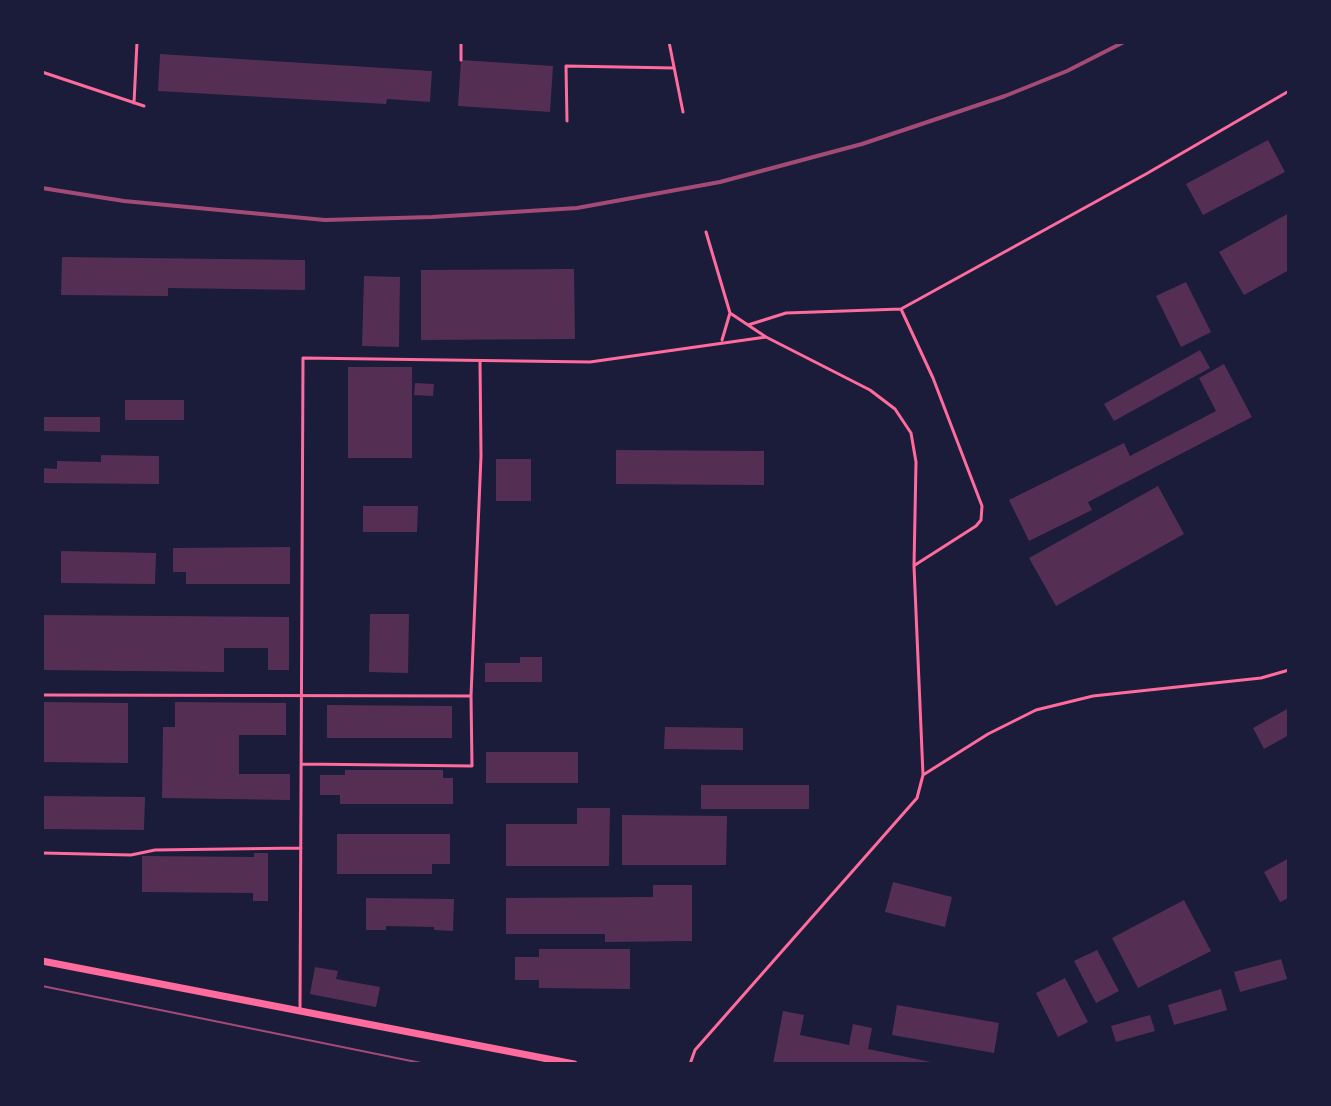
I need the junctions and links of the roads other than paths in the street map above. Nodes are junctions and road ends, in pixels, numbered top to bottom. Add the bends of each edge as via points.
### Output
1 (137, 42) edge
2 (461, 42) edge
3 (669, 42) edge
4 (461, 60) dead end
5 (674, 68) junction
6 (42, 72) edge
7 (1289, 91) edge
8 (134, 103) junction
9 (144, 106) dead end
10 (683, 112) dead end
11 (567, 121) dead end
12 (706, 232) dead end
13 (901, 309) junction
14 (730, 313) junction
15 (748, 325) junction
16 (766, 337) junction
17 (721, 342) junction
18 (480, 361) junction
19 (914, 566) junction
20 (1289, 670) edge
21 (42, 695) edge
22 (471, 696) junction
23 (301, 697) junction
24 (301, 764) junction
25 (923, 775) junction
26 (301, 848) junction
27 (42, 853) edge
28 (42, 961) edge
29 (300, 1010) junction
30 (574, 1064) edge
31 (690, 1064) edge

1 - 8 lane
2 - 4 lane
3 - 5 lane
5 - 10 lane
5 - 11 lane via 566,66
6 - 8 lane
7 - 13 lane
8 - 9 lane
12 - 14 lane
13 - 15 lane via 786,313
13 - 19 lane via 982,506 976,526
14 - 15 lane
14 - 17 lane
15 - 16 lane
16 - 17 lane
16 - 19 lane via 870,390 895,409 911,433 916,462
17 - 18 lane via 590,362
18 - 22 lane
18 - 23 lane via 303,358
19 - 25 lane
20 - 25 lane via 1261,678 1093,696 1036,710
21 - 23 lane
22 - 23 lane
22 - 24 lane via 472,766
23 - 24 lane
24 - 26 lane
25 - 31 lane via 917,798 695,1050
26 - 27 lane
26 - 29 lane
28 - 29 street
29 - 30 street

